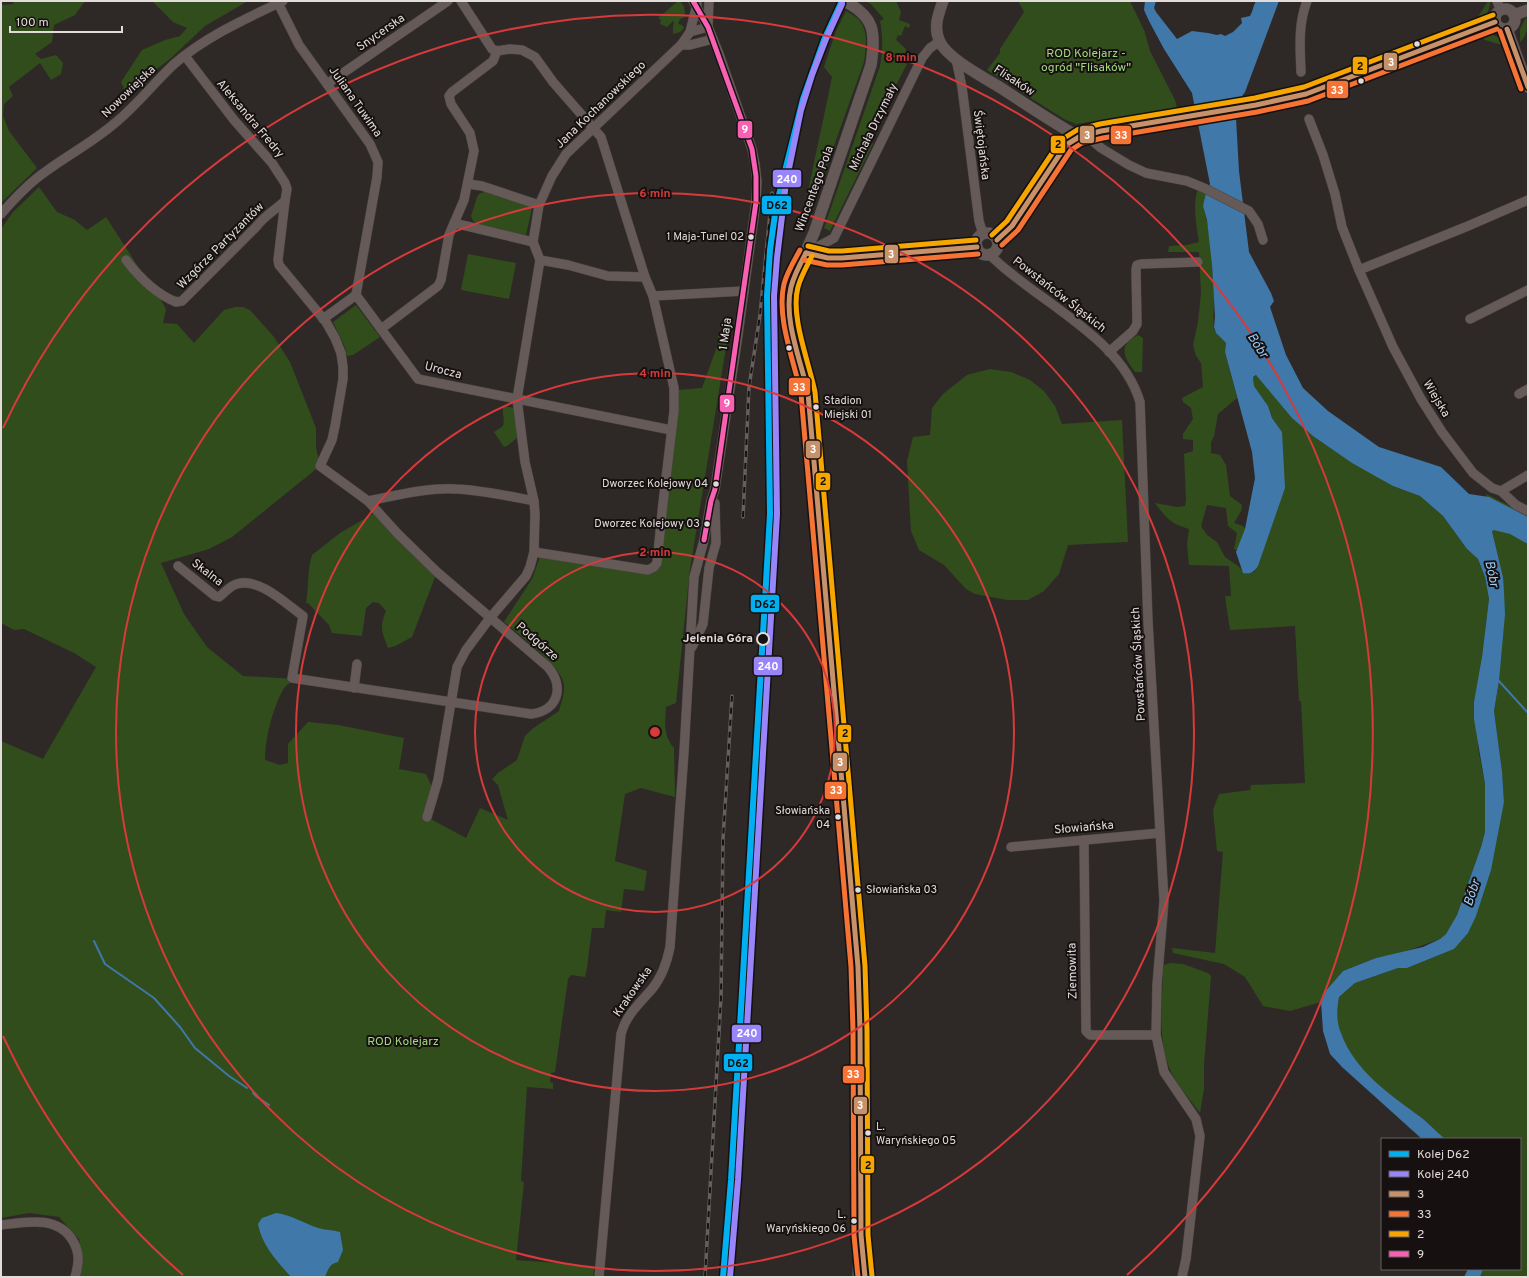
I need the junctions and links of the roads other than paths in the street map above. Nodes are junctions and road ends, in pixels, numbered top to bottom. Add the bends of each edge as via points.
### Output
1 (448, 1) edge
2 (461, 1) edge
3 (709, 1) edge
4 (943, 1) edge
5 (1307, 1) edge
6 (281, 2) edge
7 (696, 3) edge
8 (847, 3) edge
9 (1498, 5) edge
10 (1528, 10) edge
11 (1514, 15) junction
12 (1495, 22) junction
13 (708, 27) junction
14 (1507, 29) junction
15 (690, 32) junction
16 (713, 39) junction
17 (939, 42) junction
18 (681, 45) junction
19 (497, 51) junction
20 (185, 56) junction
21 (956, 59) junction
22 (1301, 72) dead end
23 (327, 84) junction
24 (1528, 87) edge
25 (1309, 119) dead end
26 (593, 128) junction
27 (1084, 135) junction
28 (468, 184) junction
29 (1528, 200) edge
30 (285, 201) junction
31 (539, 205) junction
32 (1, 214) edge
33 (454, 223) junction
34 (983, 234) junction
35 (997, 240) junction
36 (1262, 240) dead end
37 (533, 242) junction
38 (977, 248) junction
39 (806, 253) junction
40 (992, 253) junction
41 (126, 260) dead end
42 (540, 260) junction
43 (1198, 262) dead end
44 (1359, 270) junction
45 (645, 276) junction
46 (1528, 290) edge
47 (744, 291) junction
48 (356, 295) junction
49 (653, 296) junction
50 (323, 319) junction
51 (1470, 319) dead end
52 (381, 329) junction
53 (1109, 352) junction
54 (1528, 389) edge
55 (1519, 394) dead end
56 (517, 399) junction
57 (671, 430) junction
58 (320, 466) joint
59 (1528, 475) edge
60 (715, 489) junction
61 (1500, 491) junction
62 (368, 501) junction
63 (534, 501) junction
64 (1528, 511) edge
65 (534, 552) junction
66 (178, 566) dead end
67 (303, 616) joint
68 (490, 618) junction
69 (691, 650) junction
70 (357, 664) dead end
71 (354, 688) junction
72 (451, 703) junction
73 (427, 817) dead end
74 (1160, 833) junction
75 (1084, 840) junction
76 (1011, 846) dead end
77 (1156, 1035) junction
78 (1, 1225) edge
79 (861, 1235) junction
80 (75, 1277) edge
81 (599, 1277) edge
82 (858, 1277) edge
83 (865, 1277) edge
84 (1182, 1277) edge

1 - 23 street, Snycerska
2 - 19 street via 489,45
3 - 13 street, 1 Maja
4 - 17 street via 936,25
5 - 22 street via 1301,20
6 - 20 street, Nowowiejska via 258,12
6 - 23 street, Juliana Tuwima via 300,45
7 - 13 street, 1 Maja
7 - 15 street, Jana Kochanowskiego
8 - 39 street, Wincentego Pola via 863,13 871,25 874,42 871,65
9 - 11 street
9 - 12 street
10 - 11 street
11 - 14 street via 1513,25
12 - 14 street via 1500,28
12 - 27 street via 1326,87 1296,96
13 - 15 street
13 - 16 street, 1 Maja
14 - 24 street
15 - 18 street, Jana Kochanowskiego
16 - 18 street
16 - 47 street, 1 Maja via 747,135 757,176
17 - 21 street, Flisaków
17 - 39 street, Michała Drzymały via 922,58 834,238
18 - 26 street, Jana Kochanowskiego
19 - 26 street via 522,50 535,57
19 - 28 street via 493,61 452,92 449,98 472,139 473,158
20 - 30 street, Aleksandra Fredry via 285,182
20 - 32 street, Nowowiejska via 115,123 43,172
21 - 27 street, Flisaków via 1058,125
21 - 34 street, Świętojańska
23 - 48 street, Juliana Tuwima via 366,136 378,162
25 - 44 street, Wiejska via 1330,179 1342,226
26 - 31 street, Jana Kochanowskiego via 559,163
26 - 45 street via 601,137
27 - 35 street via 1066,145 1012,226
27 - 36 street, Flisaków via 1129,165 1146,173 1187,181 1249,211 1258,224
28 - 31 street via 482,186
28 - 33 street
29 - 44 street
30 - 41 street, Wzgórze Partyzantów via 266,215 182,301 176,302 153,289
30 - 50 street, Wzgórze Partyzantów via 279,265
31 - 37 street, Jana Kochanowskiego
33 - 37 street
33 - 52 street via 438,286
34 - 35 street via 991,234
34 - 38 street via 977,240
35 - 40 street via 997,248
37 - 42 street
38 - 39 street via 842,258
38 - 40 street via 982,253
39 - 79 street, Wincentego Pola via 791,286 790,312 808,393 858,967
40 - 53 street, Powstańców Śląskich via 993,258 1003,267 1098,338
42 - 45 street via 608,276
42 - 56 street
43 - 53 street via 1137,265 1137,324 1133,331
44 - 61 street, Wiejska via 1393,347 1442,432 1473,473
45 - 49 street
46 - 51 street
47 - 49 street
47 - 60 street, 1 Maja
48 - 50 street
48 - 52 street, Urocza
49 - 57 street via 674,388
50 - 58 street, Wzgórze Partyzantów via 335,338 343,367 332,440
52 - 56 street, Urocza via 418,379
53 - 74 street, Powstańców Śląskich via 1134,388 1141,411 1148,621
54 - 55 street
56 - 57 street, Urocza
56 - 63 street via 525,462
57 - 65 street via 657,563 654,567 648,570
58 - 62 street, Podgórze
59 - 61 street
60 - 69 street, 1 Maja via 694,577
60 - 69 street via 716,543 709,568 703,624
61 - 64 street, Wiejska via 1516,505
62 - 63 street via 455,488
62 - 68 street, Podgórze via 437,572
63 - 65 street
65 - 68 street via 526,576
66 - 67 street, Skalna via 215,596 219,597 236,584 251,583 265,588
67 - 71 street, Podgórze via 292,678
68 - 72 street via 460,662
68 - 72 street, Podgórze via 553,672 557,684 556,698 550,708 531,714
69 - 81 street, Krakowska via 670,947 659,978 630,1013 621,1034
70 - 71 street
71 - 72 street, Podgórze
72 - 73 street via 438,780
74 - 75 street, Słowiańska
74 - 77 street, Powstańców Śląskich via 1164,901
75 - 76 street, Słowiańska
75 - 77 street, Ziemowita via 1086,1030 1090,1035
77 - 84 street, Powstańców Śląskich via 1164,1072 1196,1119 1200,1136
78 - 80 street via 38,1221 61,1228 70,1236 77,1251 78,1265
79 - 82 street, Wincentego Pola
79 - 83 street, Wincentego Pola

